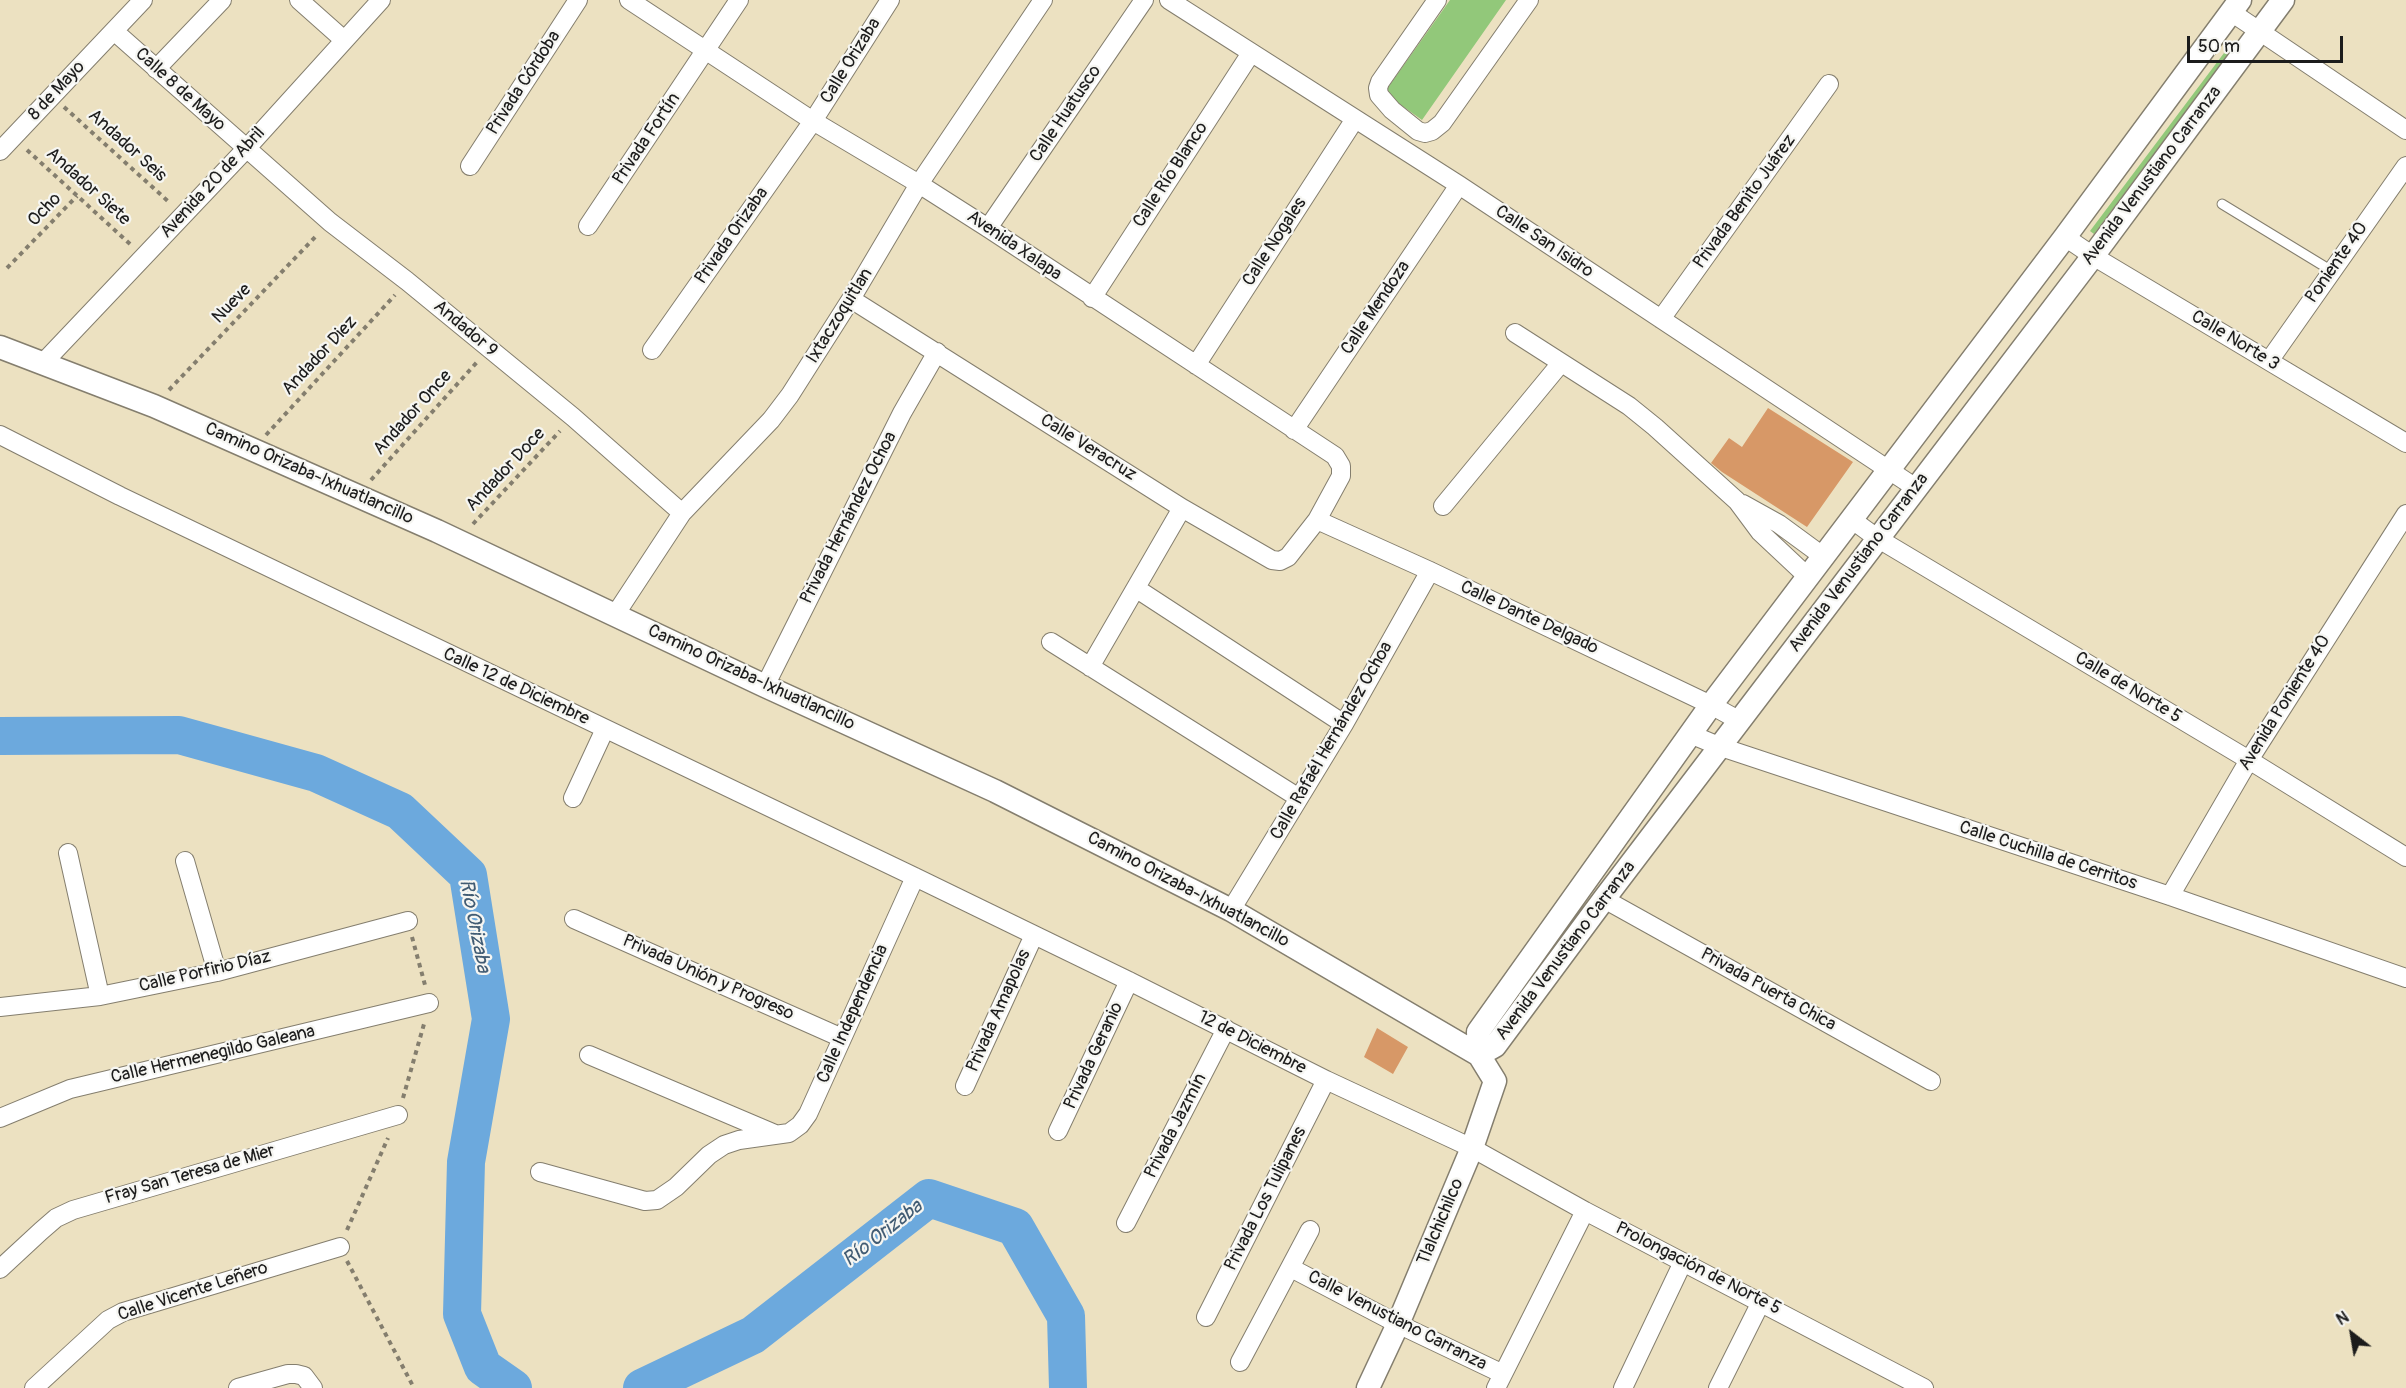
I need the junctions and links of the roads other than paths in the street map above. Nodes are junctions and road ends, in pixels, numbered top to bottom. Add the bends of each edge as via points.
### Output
1 (143, 0) edge
2 (222, 0) edge
3 (298, 0) edge
4 (381, 0) edge
5 (578, 0) edge
6 (629, 0) edge
7 (739, 0) edge
8 (890, 0) edge
9 (1043, 0) edge
10 (1144, 0) edge
11 (1169, 0) edge
12 (1437, 0) edge
13 (1529, 0) edge
14 (2283, 0) edge
15 (2235, 6) edge
16 (114, 31) junction
17 (2260, 31) junction
18 (344, 40) junction
19 (705, 52) junction
20 (1251, 53) junction
21 (156, 69) junction
22 (1829, 84) dead end
23 (1355, 119) junction
24 (813, 121) junction
25 (2406, 130) edge
26 (246, 149) junction
27 (0, 151) edge
28 (470, 166) dead end
29 (2406, 166) edge
30 (919, 184) junction
31 (1459, 185) junction
32 (2222, 204) dead end
33 (588, 226) dead end
34 (988, 228) junction
35 (2065, 237) junction
36 (2093, 256) junction
37 (2332, 271) junction
38 (1092, 298) junction
39 (851, 299) junction
40 (1660, 320) junction
41 (1515, 333) dead end
42 (0, 347) edge
43 (652, 350) dead end
44 (937, 352) junction
45 (2269, 360) junction
46 (43, 363) junction
47 (1561, 363) junction
48 (1196, 365) junction
49 (1294, 430) junction
50 (0, 435) edge
51 (2406, 443) edge
52 (1888, 470) junction
53 (1916, 488) junction
54 (1737, 501) junction
55 (1443, 506) dead end
56 (1182, 508) junction
57 (682, 513) junction
58 (2406, 514) edge
59 (1851, 519) junction
60 (1317, 520) junction
61 (1877, 538) junction
62 (1824, 557) junction
63 (1430, 571) junction
64 (1808, 577) junction
65 (1137, 589) junction
66 (615, 615) junction
67 (1051, 642) dead end
68 (1089, 667) junction
69 (765, 686) junction
70 (1711, 705) junction
71 (1740, 721) junction
72 (1344, 724) junction
73 (605, 729) junction
74 (1690, 734) junction
75 (1721, 747) junction
76 (2249, 760) junction
77 (573, 798) dead end
78 (1299, 798) junction
79 (68, 853) dead end
80 (2406, 857) edge
81 (185, 861) dead end
82 (915, 877) junction
83 (2170, 896) junction
84 (1604, 899) junction
85 (1231, 910) junction
86 (574, 919) dead end
87 (408, 921) road end
88 (1034, 935) junction
89 (217, 972) junction
90 (2406, 978) edge
91 (1129, 981) junction
92 (100, 996) junction
93 (429, 1003) road end
94 (0, 1007) edge
95 (1226, 1029) junction
96 (842, 1038) junction
97 (590, 1055) dead end
98 (1479, 1055) junction
99 (1326, 1080) junction
100 (1931, 1081) dead end
101 (965, 1086) dead end
102 (398, 1115) road end
103 (0, 1118) edge
104 (1058, 1131) dead end
105 (777, 1135) junction
106 (1472, 1148) junction
107 (540, 1172) dead end
108 (1585, 1211) junction
109 (1126, 1223) dead end
110 (1310, 1230) dead end
111 (340, 1246) road end
112 (1683, 1262) junction
113 (1291, 1268) junction
114 (0, 1269) edge
115 (1761, 1302) junction
116 (1206, 1317) dead end
117 (1398, 1324) junction
118 (1240, 1362) dead end
119 (1499, 1381) edge
120 (1893, 1381) edge
121 (34, 1388) edge
122 (238, 1388) edge
123 (313, 1388) edge
124 (1368, 1388) edge
125 (1623, 1388) edge
126 (1718, 1388) edge
127 (1924, 1388) edge

1 - 16 street, 8 de Mayo
2 - 21 street
3 - 18 street
4 - 18 street, Avenida 20 de Abril
5 - 28 street, Privada Córdoba
6 - 19 street, Avenida Xalapa
7 - 19 street, Privada Fortín
8 - 24 street, Calle Orizaba
9 - 30 street, Ixtaczoquitlan
10 - 34 street, Calle Huatusco
11 - 20 street, Calle San Isidro
12 - 13 street via 1378,88 1392,110 1425,133 1442,123
14 - 17 street, Avenida Venustiano Carranza
15 - 17 street
15 - 35 street, Avenida Venustiano Carranza
16 - 21 street, Calle 8 de Mayo
16 - 27 street, 8 de Mayo
17 - 25 street
17 - 36 street, Avenida Venustiano Carranza
18 - 26 street, Avenida 20 de Abril
19 - 24 street, Avenida Xalapa
19 - 33 street, Privada Fortín
20 - 23 street, Calle San Isidro
20 - 38 street, Calle Río Blanco
21 - 26 street, Calle 8 de Mayo
22 - 40 street, Privada Benito Juárez
23 - 31 street, Calle San Isidro
23 - 48 street, Calle Nogales
24 - 30 street, Avenida Xalapa
24 - 43 street, Privada Orizaba
26 - 46 street, Avenida 20 de Abril
26 - 57 street, Andador 9 via 330,222 573,417
29 - 37 street, Poniente 40
30 - 34 street, Avenida Xalapa
30 - 39 street, Ixtaczoquitlan
31 - 40 street, Calle San Isidro
31 - 49 street, Calle Mendoza
32 - 37 lane
34 - 38 street, Avenida Xalapa
35 - 36 street, Calle Norte 3
35 - 52 street, Avenida Venustiano Carranza
36 - 45 street, Calle Norte 3
36 - 53 street, Avenida Venustiano Carranza
37 - 45 street, Poniente 40
38 - 48 street, Avenida Xalapa
39 - 44 street, Calle Veracruz
39 - 57 street, Ixtaczoquitlan via 771,420
40 - 52 street, Calle San Isidro
41 - 47 street
42 - 46 street, Camino Orizaba-Ixhuatlancillo
44 - 56 street, Calle Veracruz
44 - 69 street, Privada Hernández Ochoa via 902,413
45 - 51 street, Calle Norte 3
46 - 66 street, Camino Orizaba-Ixhuatlancillo via 154,406 357,495
47 - 54 street via 1655,426
47 - 55 street
48 - 49 street, Avenida Xalapa
49 - 60 street, Avenida Xalapa via 1335,456 1341,466 1341,476
50 - 73 street, Calle 12 de Diciembre
52 - 53 street, Calle San Isidro
52 - 59 street, Avenida Venustiano Carranza
53 - 61 street, Avenida Venustiano Carranza
54 - 62 street via 1779,524
54 - 64 street via 1760,532
56 - 60 street, Calle Veracruz via 1278,562 1288,557
56 - 65 street
57 - 66 street, Ixtaczoquitlan
58 - 76 street, Avenida Poniente 40
59 - 61 street, Calle de Norte 5
59 - 62 street, Avenida Venustiano Carranza
60 - 63 street, Calle Dante Delgado
61 - 71 street, Avenida Venustiano Carranza
61 - 76 street, Calle de Norte 5
62 - 64 street, Avenida Venustiano Carranza
63 - 70 street, Calle Dante Delgado
63 - 72 street, Calle Rafaél Hernández Ochoa
64 - 70 street, Avenida Venustiano Carranza
65 - 68 street
65 - 72 street
66 - 69 street, Camino Orizaba-Ixhuatlancillo
67 - 68 street
68 - 78 street
69 - 85 street, Camino Orizaba-Ixhuatlancillo via 995,791
70 - 71 street, Calle Dante Delgado
70 - 74 street, Avenida Venustiano Carranza
71 - 75 street, Avenida Venustiano Carranza
72 - 78 street, Calle Rafaél Hernández Ochoa
73 - 77 street
73 - 82 street, Calle 12 de Diciembre
74 - 75 street, Calle Cuchilla de Cerritos
74 - 98 street, Avenida Venustiano Carranza via 1478,1032
75 - 83 street, Calle Cuchilla de Cerritos
75 - 84 street, Avenida Venustiano Carranza
76 - 80 street, Calle de Norte 5
76 - 83 street, Avenida Poniente 40
78 - 85 street, Calle Rafaél Hernández Ochoa
79 - 92 street
81 - 89 street
82 - 88 street, Calle 12 de Diciembre
82 - 96 street, Calle Independencia
83 - 90 street, Calle Cuchilla de Cerritos
84 - 98 street, Avenida Venustiano Carranza via 1495,1046
84 - 100 street, Privada Puerta Chica
85 - 98 street, Camino Orizaba-Ixhuatlancillo
86 - 96 street, Privada Unión y Progreso
87 - 89 street, Calle Porfirio Díaz
88 - 91 street, 12 de Diciembre
88 - 101 street, Privada Amapolas
89 - 92 street, Calle Porfirio Díaz
91 - 95 street, 12 de Diciembre
91 - 104 street, Privada Geranio
92 - 94 street, Calle Porfirio Díaz
93 - 103 street, Calle Hermenegildo Galeana via 70,1089
95 - 99 street, 12 de Diciembre
95 - 109 street, Privada Jazmín
96 - 105 street, Calle Independencia via 808,1114 789,1133
97 - 105 street
98 - 106 street, Tlalchichilco via 1495,1081
99 - 106 street, 12 de Diciembre
99 - 116 street, Privada Los Tulipanes
102 - 114 street, Fray San Teresa de Mier via 73,1210 41,1230
105 - 107 street via 724,1145 676,1187 657,1200 645,1202
106 - 108 street, Prolongación de Norte 5
106 - 117 street, Tlalchichilco
108 - 112 street, Prolongación de Norte 5
108 - 119 street
110 - 113 street
111 - 121 street, Calle Vicente Leñero via 123,1312 108,1320
112 - 115 street, Prolongación de Norte 5
112 - 125 street
113 - 117 street, Calle Venustiano Carranza
113 - 118 street
115 - 120 street, Prolongación de Norte 5
115 - 126 street
117 - 119 street, Calle Venustiano Carranza
117 - 124 street, Tlalchichilco
120 - 127 street, Prolongación de Norte 5
122 - 123 street via 296,1374 304,1376

